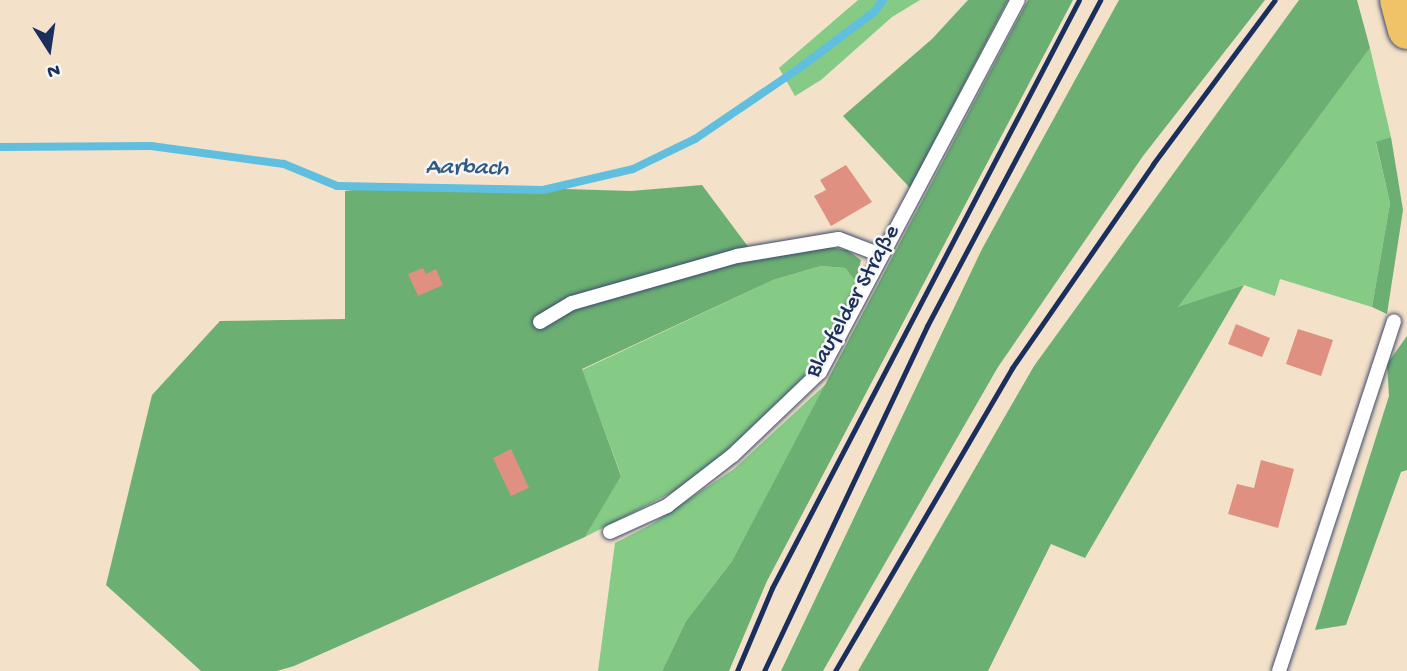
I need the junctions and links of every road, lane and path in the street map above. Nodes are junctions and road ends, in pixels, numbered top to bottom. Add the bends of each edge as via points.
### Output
1 (1018, 0) edge
2 (1399, 0) edge
3 (1407, 30) edge
4 (881, 255) junction
5 (1394, 321) dead end
6 (540, 322) dead end
7 (610, 532) dead end
8 (1279, 671) edge

1 - 4 lane, Blaufelder Straße
2 - 3 main road
4 - 6 lane via 839,239 737,256 572,303
4 - 7 lane, Blaufelder Straße via 820,372 780,413 667,506
5 - 8 lane

